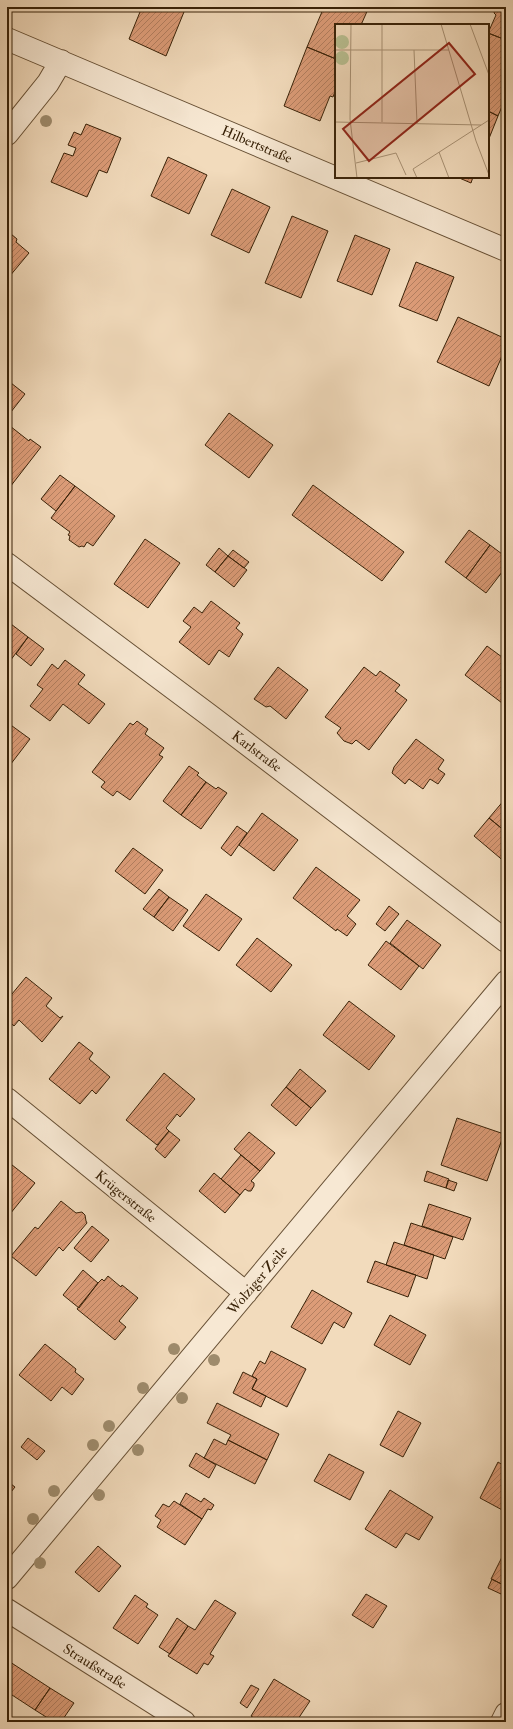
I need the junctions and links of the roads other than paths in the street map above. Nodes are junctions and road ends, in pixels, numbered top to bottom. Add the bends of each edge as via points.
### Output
1 (7, 39) edge
2 (61, 62) junction
3 (7, 134) edge
4 (335, 178) edge
5 (336, 178) edge
6 (506, 250) edge
7 (7, 564) edge
8 (506, 941) edge
9 (506, 982) edge
10 (7, 1098) edge
11 (246, 1293) junction
12 (7, 1578) edge
13 (7, 1610) edge
14 (506, 1714) edge
15 (184, 1722) edge
16 (502, 1722) edge

1 - 2 street, Hilbertstraße
2 - 3 street via 48,83
2 - 4 street, Hilbertstraße
5 - 6 street, Hilbertstraße
7 - 8 street, Karlstraße
9 - 11 street, Wolziger Zeile
10 - 11 street, Krügerstraße
11 - 12 street, Wolziger Zeile
13 - 15 street, Straußstraße
14 - 16 street

